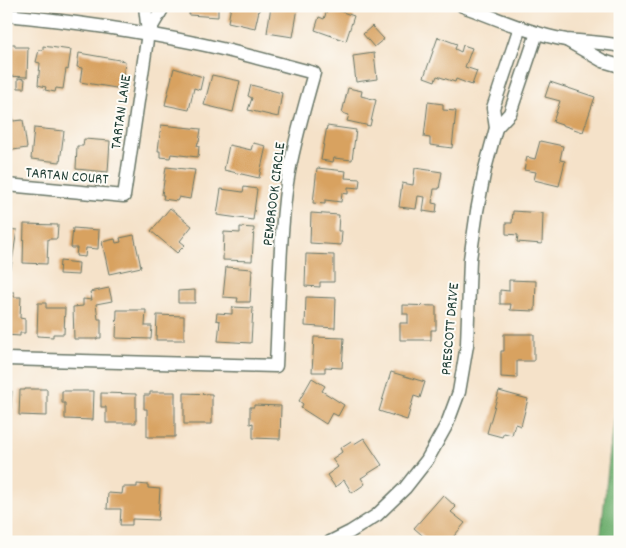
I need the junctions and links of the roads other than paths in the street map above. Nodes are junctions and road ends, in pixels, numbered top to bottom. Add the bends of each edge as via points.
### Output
1 (145, 6) edge
2 (162, 6) edge
3 (463, 6) edge
4 (6, 15) edge
5 (520, 27) junction
6 (148, 33) junction
7 (538, 33) junction
8 (566, 40) junction
9 (620, 46) edge
10 (620, 66) edge
11 (496, 128) junction
12 (7, 186) edge
13 (124, 196) joint
14 (6, 359) edge
15 (330, 542) edge

1 - 6 street, TARTAN LANE
2 - 6 street, TARTAN LANE
3 - 5 street
4 - 6 street, PEMBROOK CIRCLE
5 - 7 street
5 - 11 street, PRESCOTT DRIVE via 494,108
6 - 13 street, TARTAN LANE
6 - 14 street, PEMBROOK CIRCLE via 314,72 287,184 276,366
7 - 8 street
7 - 11 street, PRESCOTT DRIVE via 510,113
8 - 9 street
8 - 10 street via 603,61
11 - 15 street, PRESCOTT DRIVE via 470,259 467,345 459,392 448,424 406,488 377,515
12 - 13 street, TARTAN COURT

